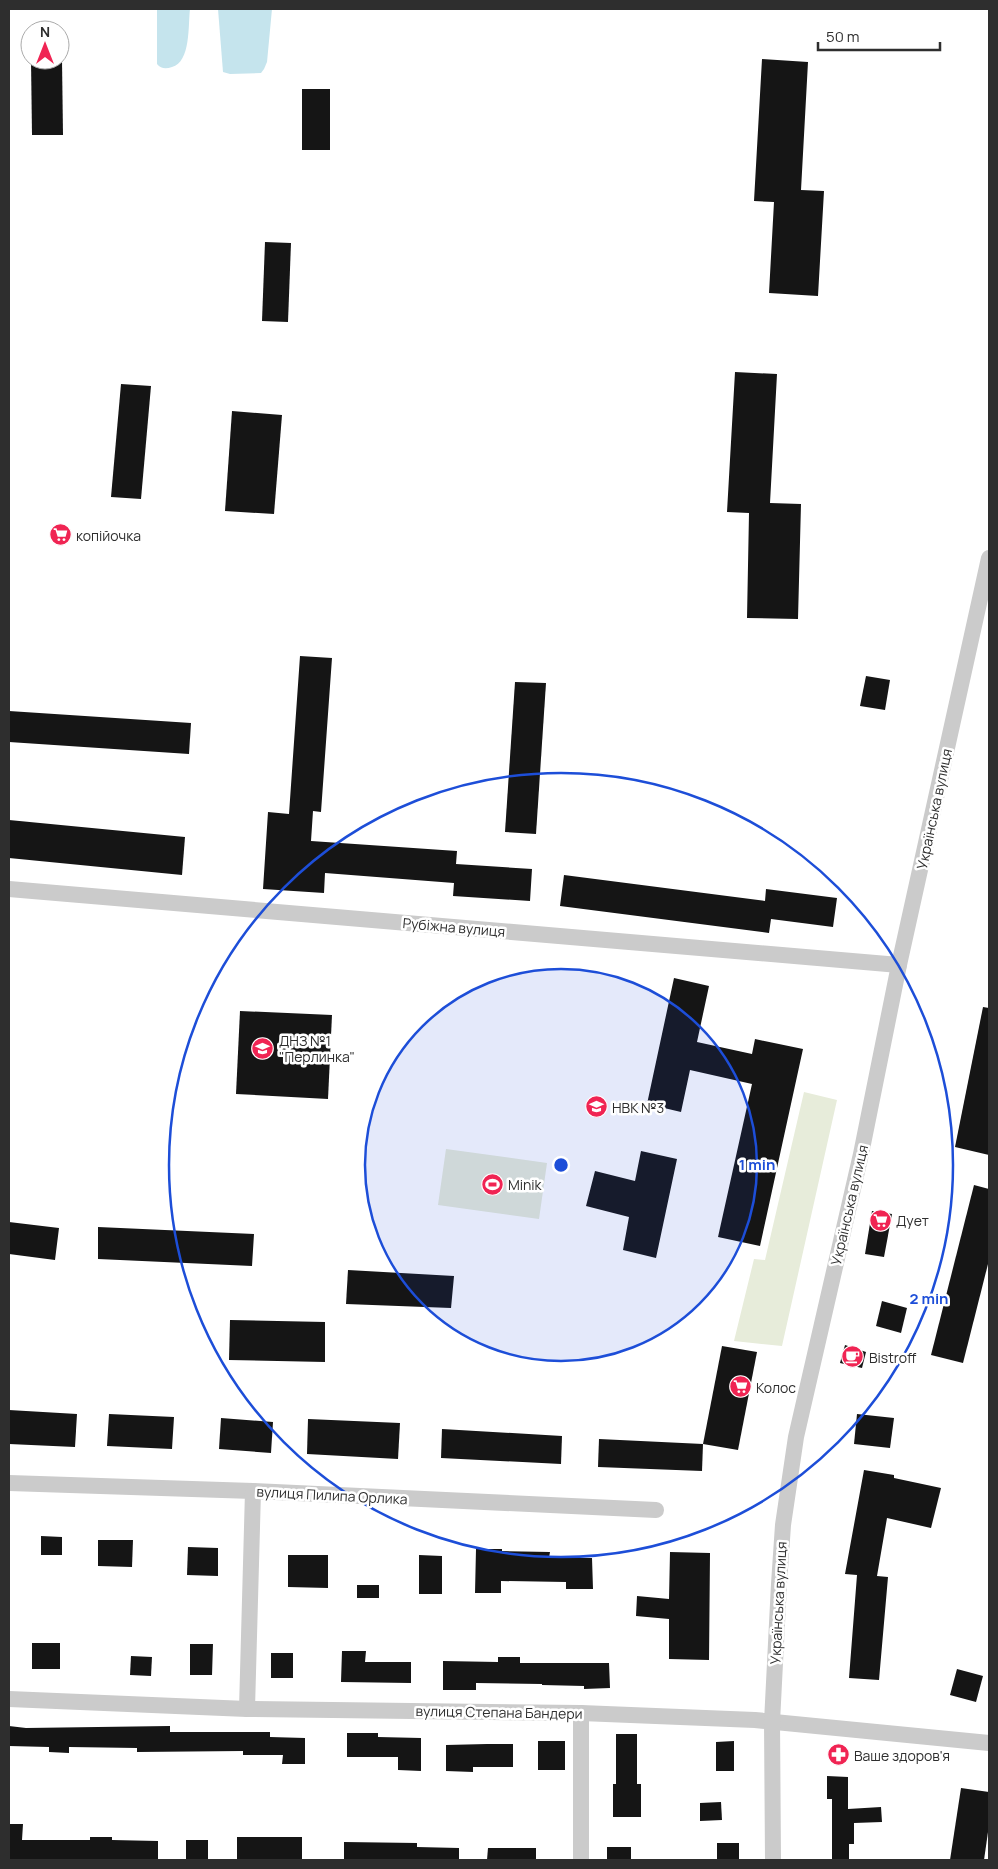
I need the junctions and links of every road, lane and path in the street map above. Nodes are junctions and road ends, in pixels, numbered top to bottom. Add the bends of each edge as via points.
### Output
1 (989, 558) edge
2 (9, 889) edge
3 (899, 965) junction
4 (9, 1483) edge
5 (253, 1491) junction
6 (656, 1510) dead end
7 (9, 1699) edge
8 (248, 1709) junction
9 (581, 1713) junction
10 (772, 1722) junction
11 (989, 1743) edge
12 (580, 1860) edge
13 (773, 1860) edge

1 - 3 street, Українська вулиця
2 - 3 street, Рубіжна вулиця
3 - 10 street, Українська вулиця via 861,1154 796,1437 783,1525
4 - 5 street, вулиця Пилипа Орлика
5 - 6 street, вулиця Пилипа Орлика
5 - 8 street
7 - 8 street, вулиця Степана Бандери
8 - 9 street, вулиця Степана Бандери
9 - 10 street, вулиця Степана Бандери
9 - 12 street
10 - 11 street, вулиця Степана Бандери
10 - 13 street, Українська вулиця

